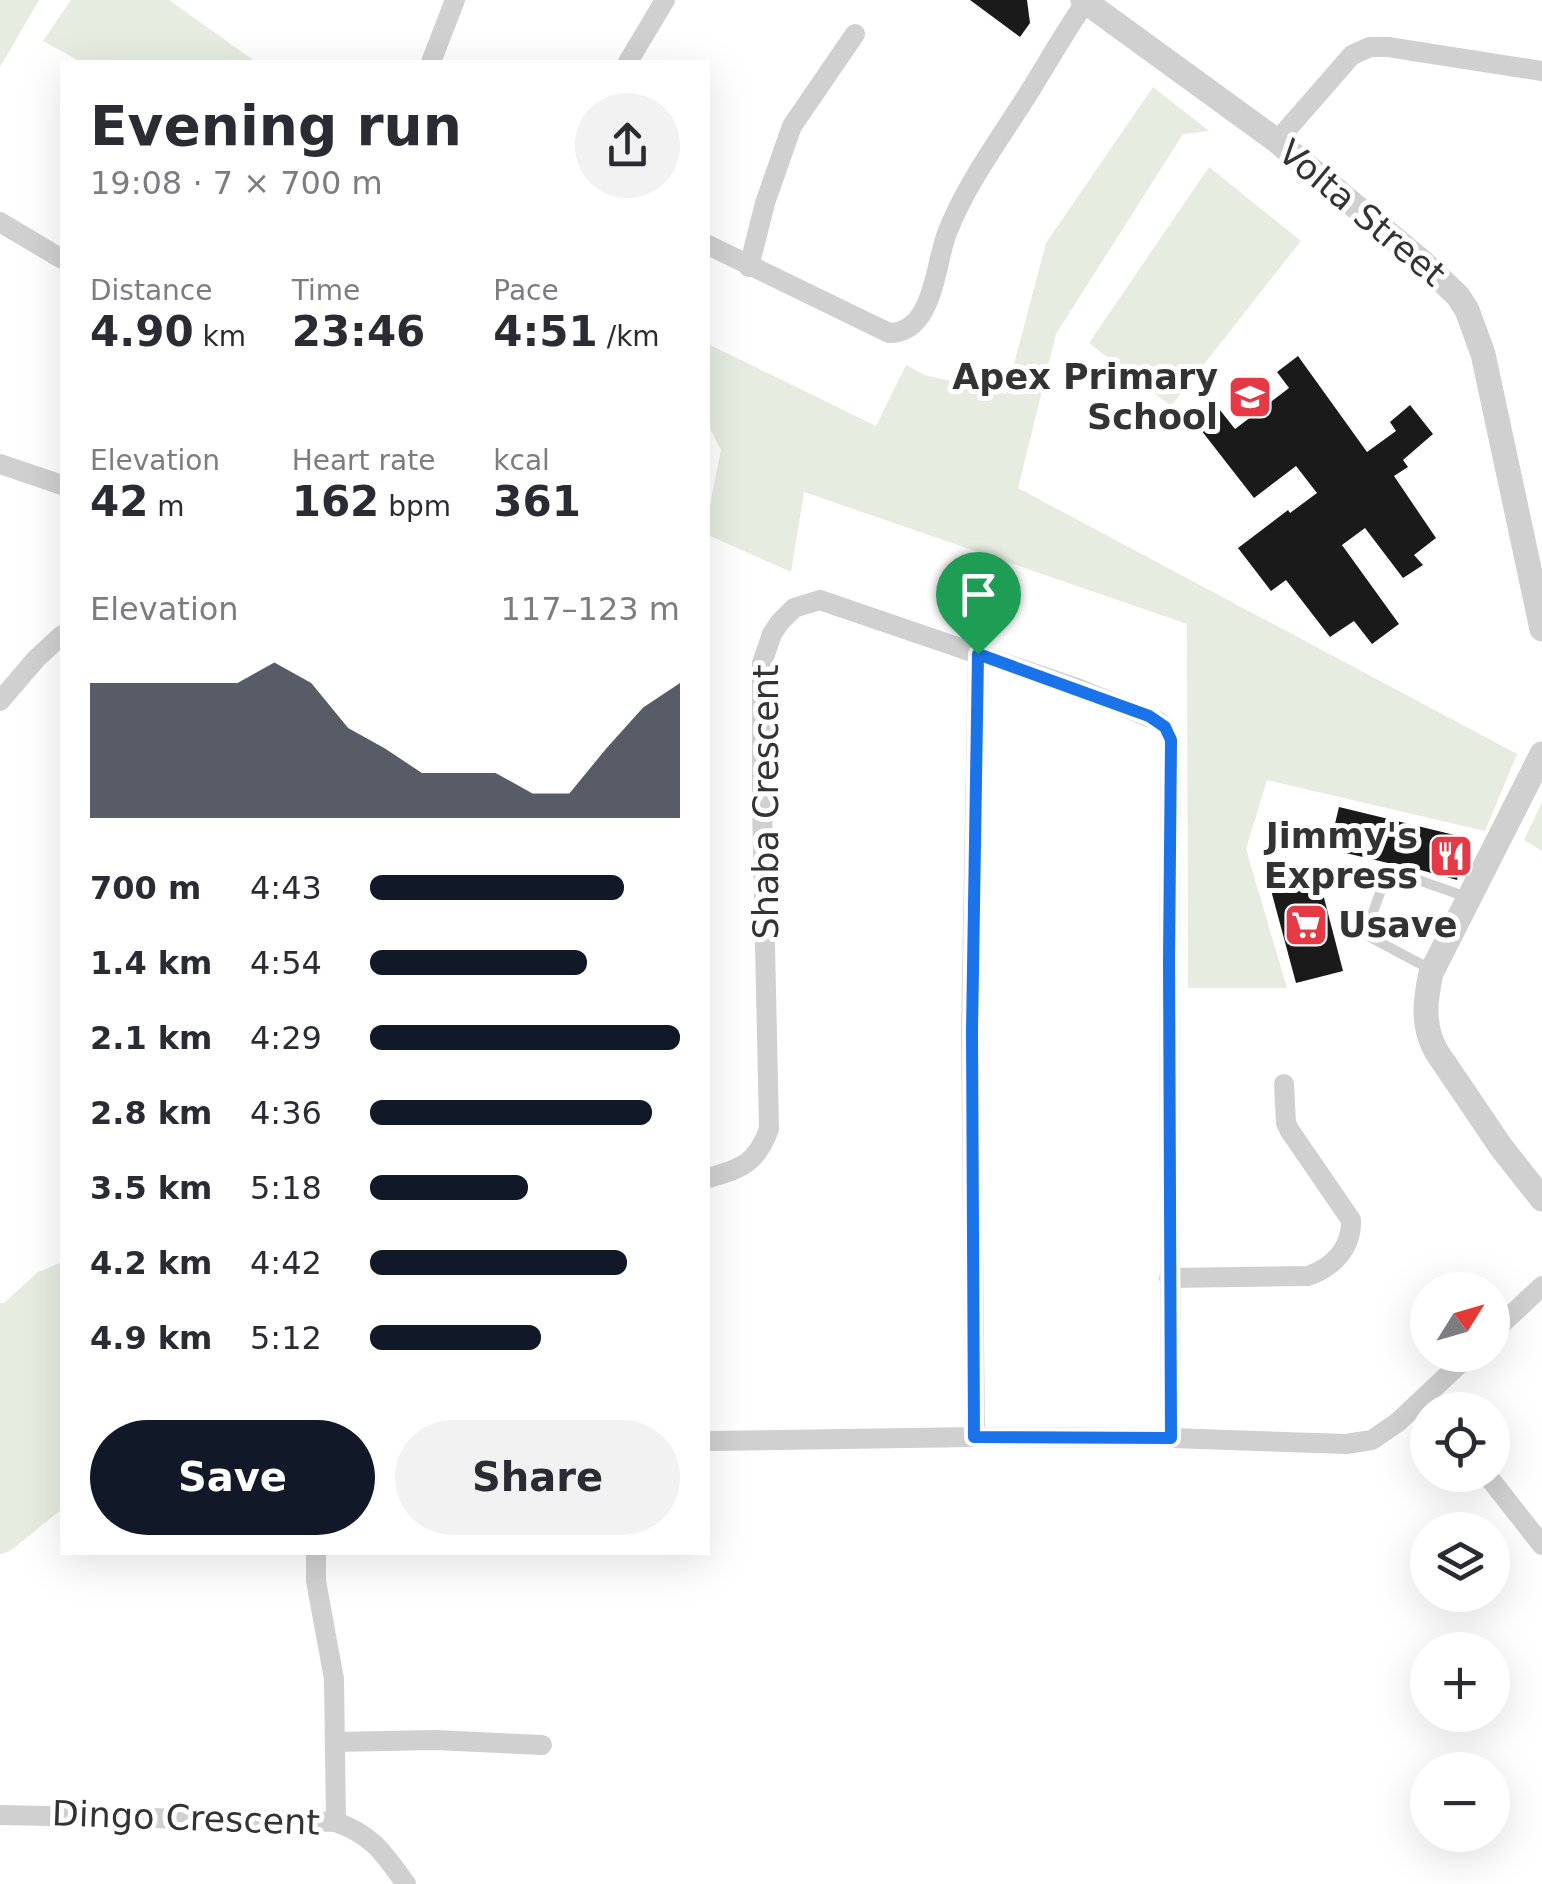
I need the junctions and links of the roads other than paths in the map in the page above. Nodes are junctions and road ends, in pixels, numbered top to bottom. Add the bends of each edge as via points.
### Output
1 (455, 0) edge
2 (665, 0) edge
3 (1085, 1) edge
4 (854, 34) dead end
5 (432, 60) edge
6 (629, 60) edge
7 (1542, 71) edge
8 (1277, 141) junction
9 (0, 222) edge
10 (710, 247) edge
11 (60, 258) edge
12 (749, 267) junction
13 (0, 464) edge
14 (60, 483) edge
15 (1542, 628) edge
16 (60, 638) edge
17 (978, 654) junction
18 (0, 700) edge
19 (1542, 754) edge
20 (1468, 897) junction
21 (1432, 970) junction
22 (1284, 1084) dead end
23 (710, 1177) edge
24 (1542, 1200) edge
25 (1170, 1278) junction
26 (1542, 1286) edge
27 (1510, 1316) edge
28 (1455, 1372) edge
29 (1439, 1392) edge
30 (1410, 1415) edge
31 (974, 1437) junction
32 (1171, 1438) junction
33 (710, 1441) edge
34 (1500, 1492) edge
35 (1542, 1545) edge
36 (316, 1555) edge
37 (335, 1742) junction
38 (542, 1746) dead end
39 (0, 1815) edge
40 (336, 1822) junction
41 (406, 1884) edge

1 - 5 street
2 - 6 street
3 - 8 street, Volta Street
3 - 12 street via 960,201 929,299 910,326 889,333
4 - 12 street via 792,126
7 - 8 street via 1370,46 1352,56
8 - 15 street, Volta Street via 1447,284 1467,310 1483,354
9 - 11 street
10 - 12 street
13 - 14 street
16 - 18 street
17 - 23 street, Shaba Crescent via 820,600 794,608 772,634 762,663 770,1130 752,1161
17 - 25 street, Shaba Crescent via 1149,716 1171,740
17 - 31 street
19 - 20 street
20 - 21 street
20 - 21 lane via 1387,873 1366,932
21 - 24 street via 1425,1000 1428,1037
22 - 25 street via 1286,1123 1351,1220 1344,1250 1308,1276
25 - 32 street, Shaba Crescent
26 - 27 street
28 - 29 street
30 - 32 street via 1358,1443
31 - 32 street
31 - 33 street
34 - 35 street
36 - 37 street via 334,1679
37 - 38 street
37 - 40 street
39 - 40 street, Dingo Crescent
40 - 41 street, Dingo Crescent via 359,1830

